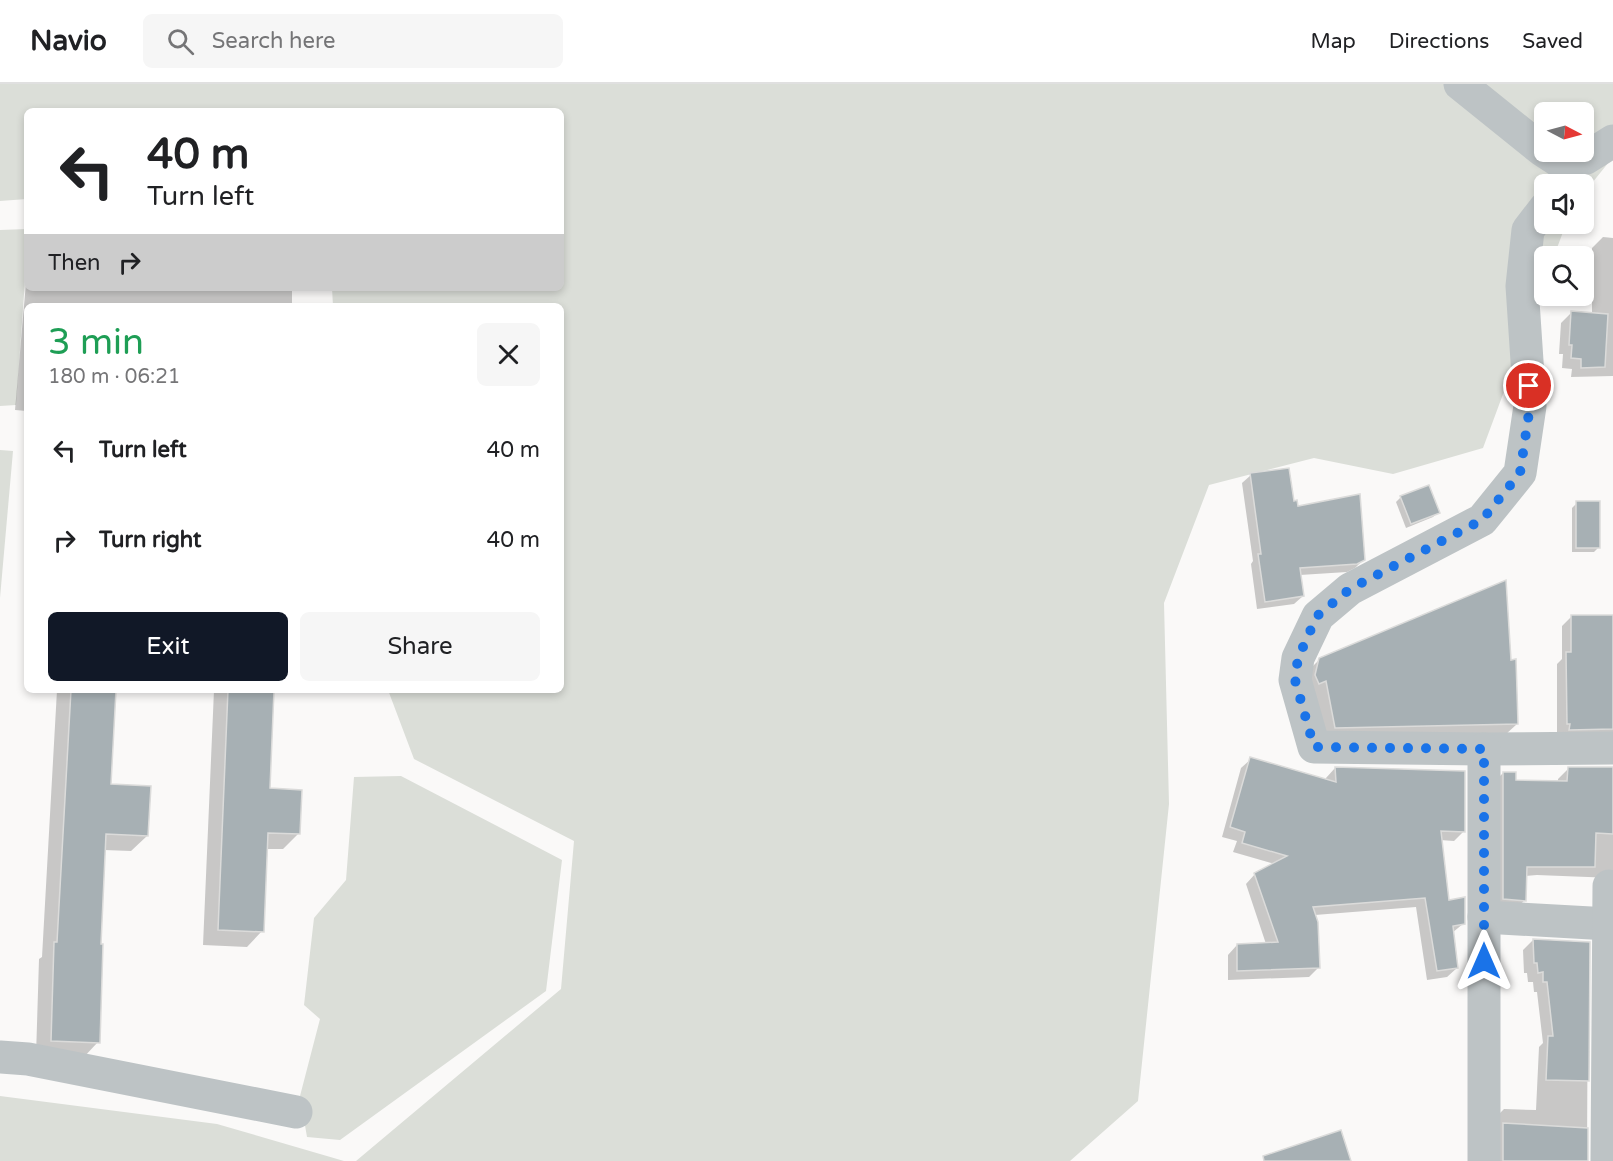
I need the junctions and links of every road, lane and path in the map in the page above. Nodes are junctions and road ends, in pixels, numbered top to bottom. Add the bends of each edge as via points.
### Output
1 (1460, 84) edge
2 (1613, 141) edge
3 (1561, 174) edge
4 (1563, 174) edge
5 (1534, 222) edge
6 (1613, 748) edge
7 (1484, 749) junction
8 (1609, 886) dead end
9 (1484, 917) junction
10 (1609, 924) junction
11 (0, 1057) edge
12 (296, 1112) dead end
13 (1484, 1161) edge
14 (1606, 1161) edge

1 - 3 street via 1542,150
2 - 4 street
5 - 7 street via 1528,230 1522,286 1530,406 1520,473 1482,520 1350,589 1317,616 1298,658 1295,680 1314,747
6 - 7 street
7 - 9 street
8 - 10 street
9 - 10 street
9 - 13 street
10 - 14 street
11 - 12 street via 28,1059

